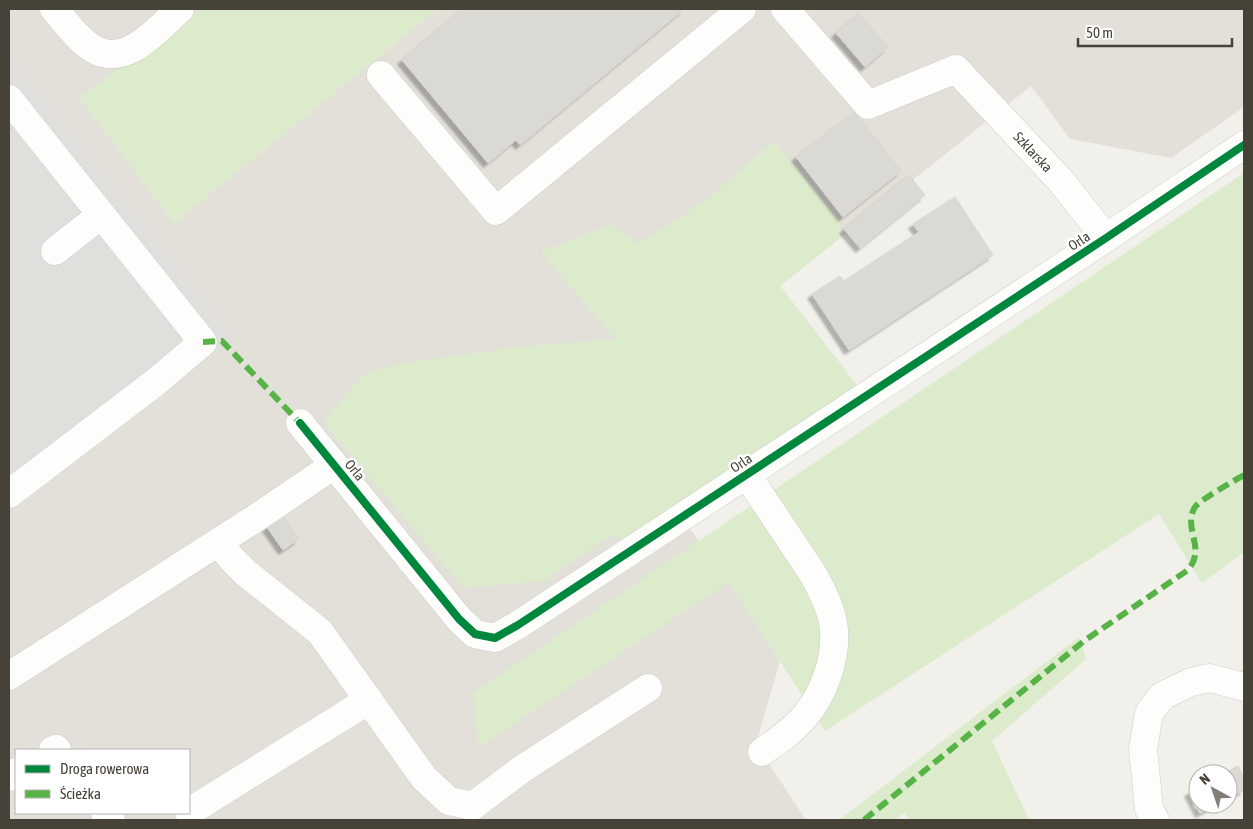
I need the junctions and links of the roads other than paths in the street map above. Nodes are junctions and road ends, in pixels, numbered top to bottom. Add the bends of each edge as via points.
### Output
1 (54, 9) edge
2 (180, 9) edge
3 (742, 9) edge
4 (785, 9) edge
5 (381, 75) dead end
6 (9, 98) edge
7 (1244, 145) edge
8 (101, 215) junction
9 (1106, 238) junction
10 (55, 251) dead end
11 (300, 423) dead end
12 (334, 465) junction
13 (747, 474) junction
14 (9, 494) edge
15 (218, 542) junction
16 (9, 676) edge
17 (1244, 687) edge
18 (648, 688) dead end
19 (369, 700) junction
20 (762, 752) dead end
21 (190, 812) edge
22 (1155, 820) edge

1 - 2 street via 92,48 112,55 134,50
3 - 5 street via 496,211
4 - 9 street, Szklarska via 868,105 956,69 1060,180
6 - 8 street
7 - 9 street, Orla
8 - 10 street
8 - 14 street via 203,342
9 - 13 street, Orla
11 - 12 street, Orla
12 - 13 street, Orla via 459,619 475,634 495,638
12 - 15 street
13 - 20 street via 822,590 834,631 833,652 826,678 807,714
15 - 16 street
15 - 19 street via 246,573 320,632
17 - 22 street via 1210,678 1191,682 1162,696 1149,713 1143,749 1149,809
18 - 19 street via 522,769 472,806 449,802 424,778
19 - 21 street

